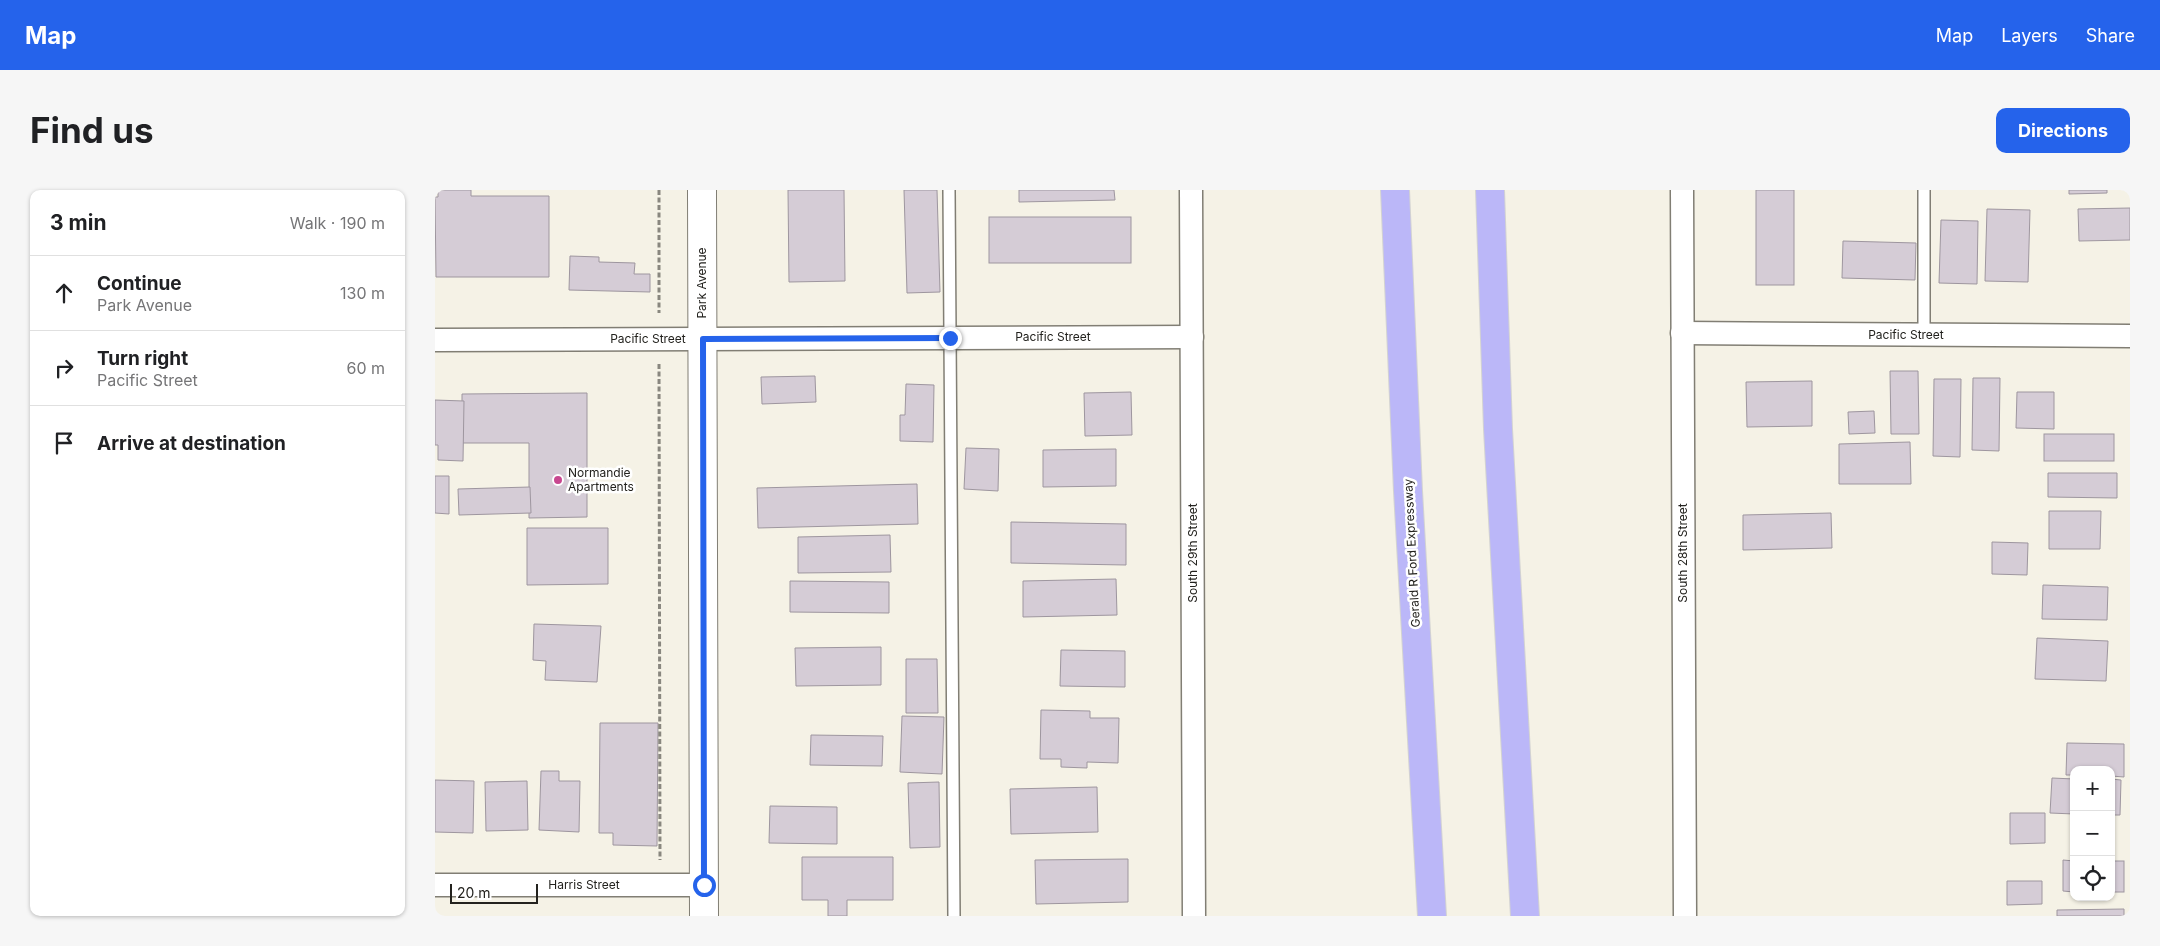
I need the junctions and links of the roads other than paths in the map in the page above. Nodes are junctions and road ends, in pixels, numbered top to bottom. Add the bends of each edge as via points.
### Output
1 (702, 190) edge
2 (949, 190) edge
3 (1191, 190) edge
4 (1395, 190) edge
5 (1490, 190) edge
6 (1682, 190) edge
7 (1924, 190) edge
8 (1682, 333) junction
9 (1924, 335) junction
10 (2130, 336) edge
11 (1192, 337) junction
12 (950, 338) junction
13 (703, 339) junction
14 (435, 340) edge
15 (435, 885) edge
16 (704, 885) junction
17 (704, 916) edge
18 (953, 916) edge
19 (1194, 916) edge
20 (1432, 916) edge
21 (1525, 916) edge
22 (1685, 916) edge

1 - 13 street, Park Avenue
2 - 12 lane
3 - 11 street, South 29th Street
4 - 20 highway, Gerald R Ford Expressway
5 - 21 highway via 1498,429
6 - 8 street, South 28th Street
7 - 9 lane
8 - 9 street, Pacific Street
8 - 22 street, South 28th Street
9 - 10 street, Pacific Street
11 - 12 street, Pacific Street
11 - 19 street, South 29th Street
12 - 13 street, Pacific Street
12 - 18 lane
13 - 14 street, Pacific Street
13 - 16 street, Park Avenue
15 - 16 street, Harris Street
16 - 17 street, Park Avenue

